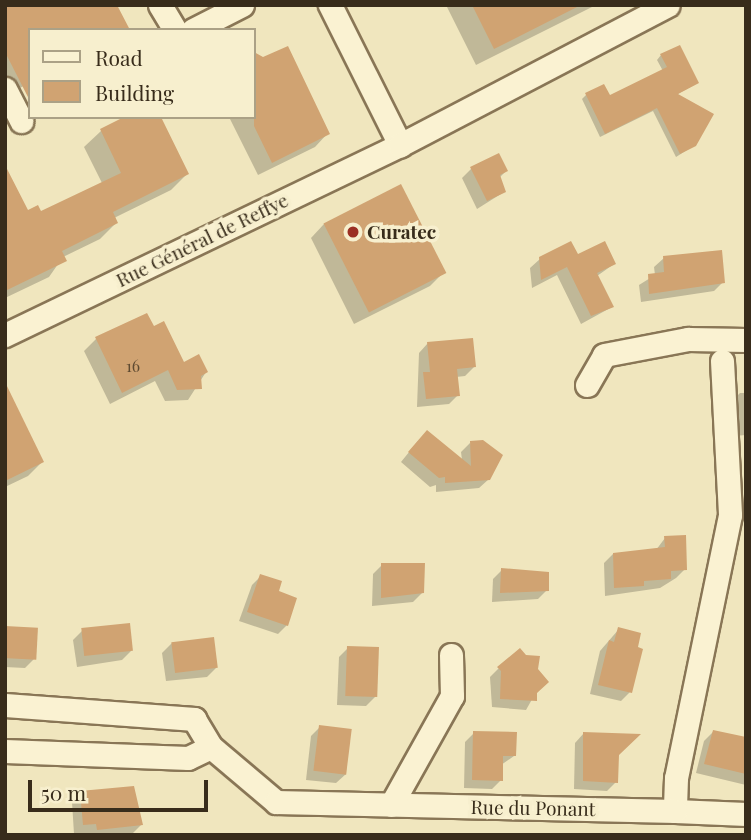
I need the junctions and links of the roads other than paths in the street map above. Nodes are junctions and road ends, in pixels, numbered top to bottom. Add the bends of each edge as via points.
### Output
1 (160, 5) edge
2 (174, 5) edge
3 (242, 5) edge
4 (330, 5) edge
5 (668, 5) edge
6 (175, 28) edge
7 (176, 28) edge
8 (197, 28) edge
9 (5, 89) edge
10 (19, 122) edge
11 (400, 145) junction
12 (5, 335) edge
13 (746, 340) edge
14 (722, 361) dead end
15 (587, 385) dead end
16 (451, 654) dead end
17 (5, 705) edge
18 (211, 747) junction
19 (5, 751) edge
20 (391, 805) junction
21 (675, 811) junction
22 (746, 814) edge

1 - 6 street
2 - 7 street
3 - 8 street
4 - 11 street
5 - 11 street, Rue Général de Reffye
9 - 10 street
11 - 12 street, Rue Général de Reffye
13 - 15 street via 688,339 604,355
14 - 21 street via 730,515 676,778
16 - 20 street via 452,696
17 - 18 street, Rue du Ponant via 194,719
18 - 19 street via 188,758
18 - 20 street, Rue du Ponant via 276,802
20 - 21 street, Rue du Ponant
21 - 22 street, Rue du Ponant

